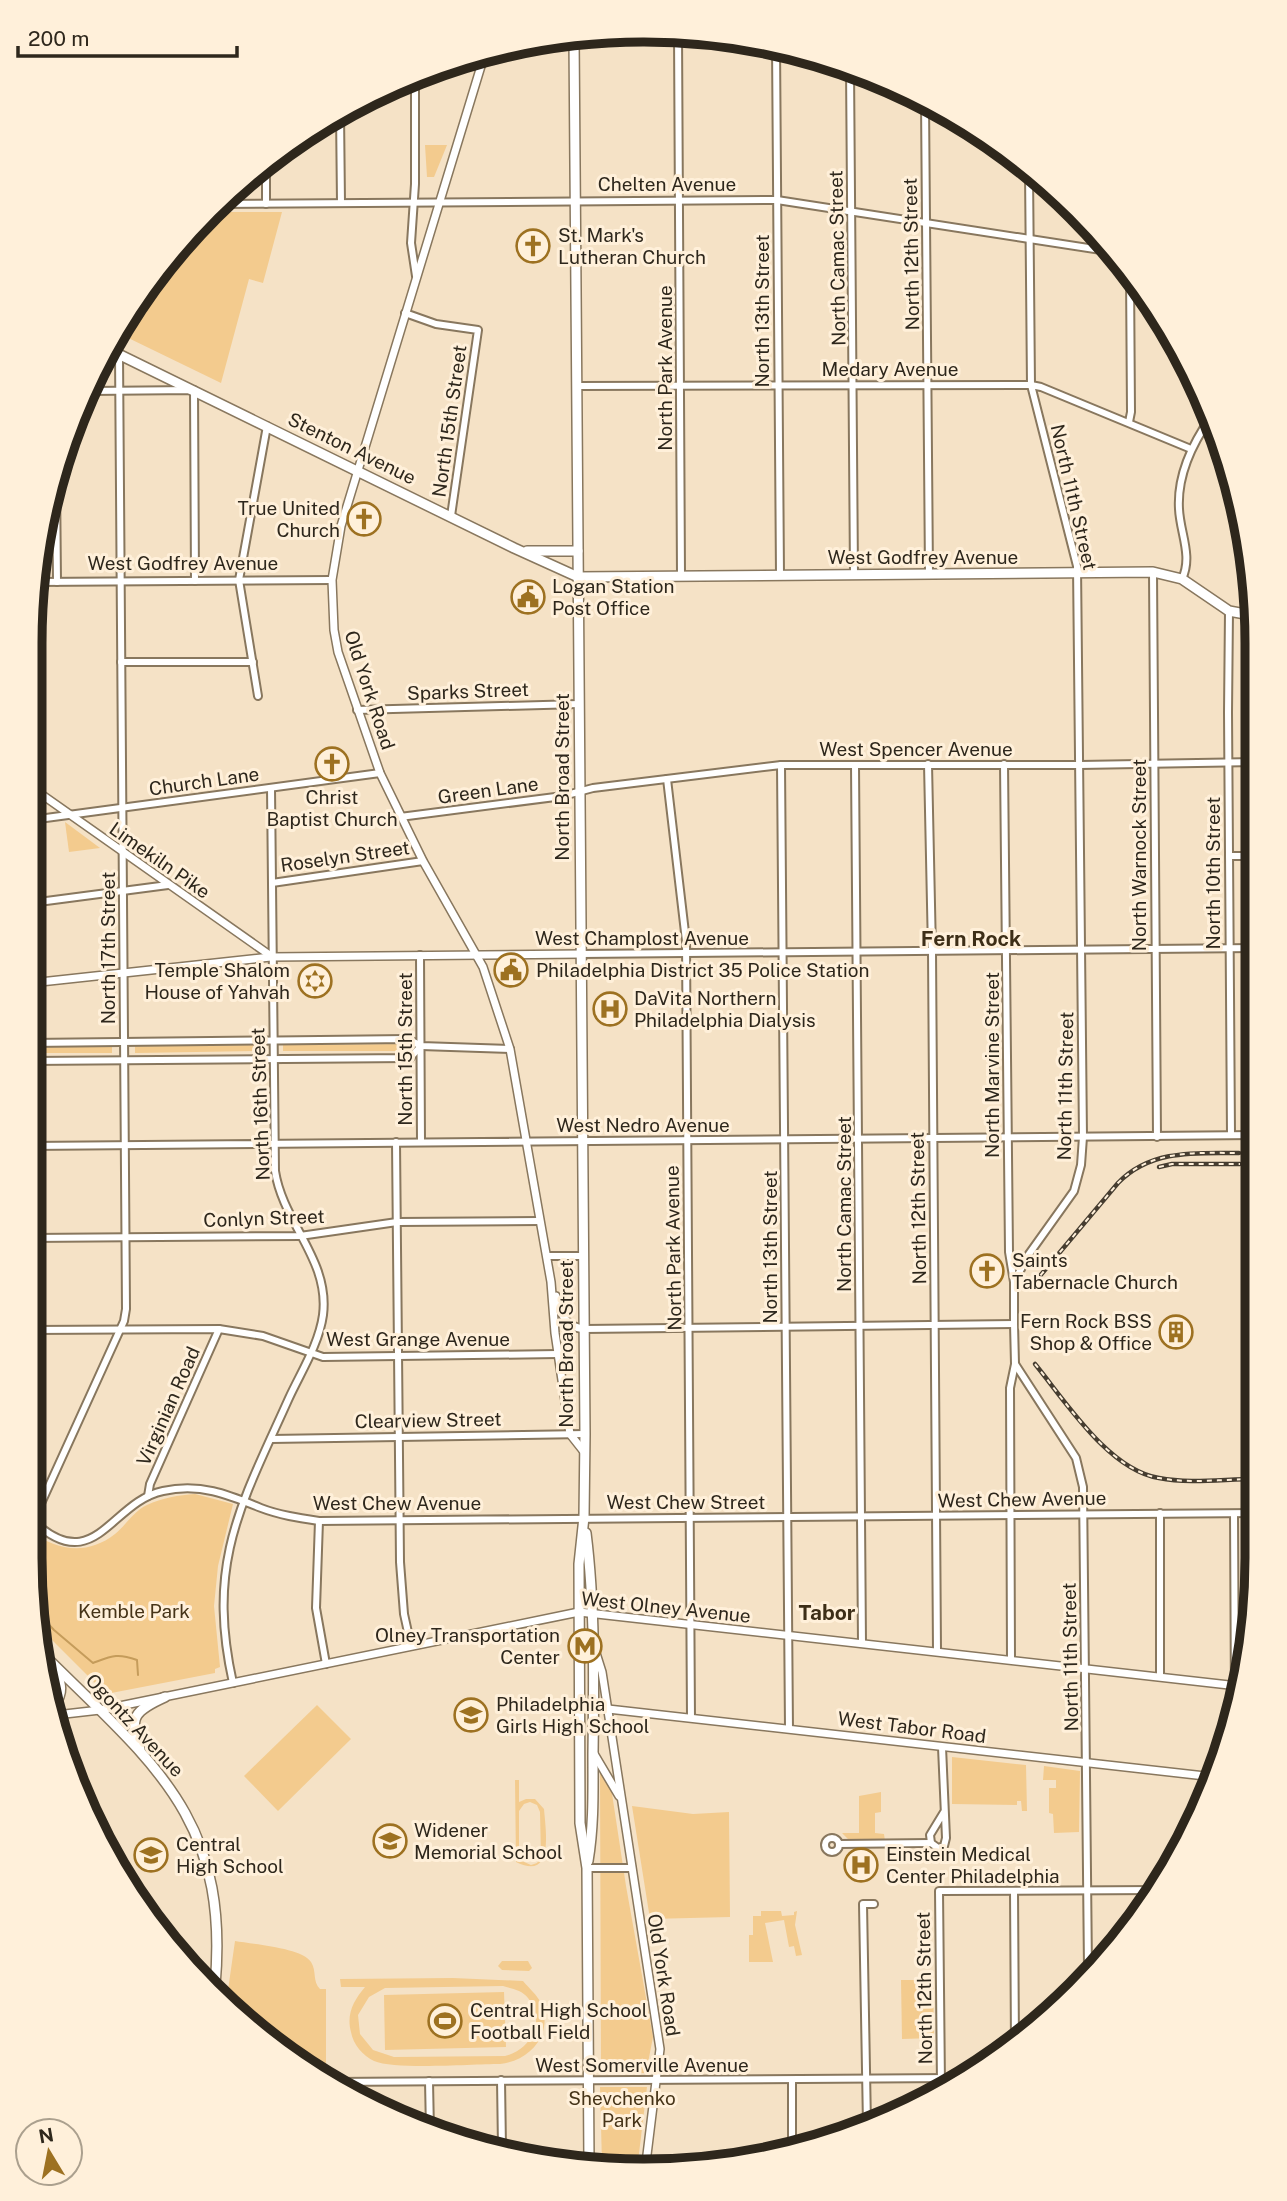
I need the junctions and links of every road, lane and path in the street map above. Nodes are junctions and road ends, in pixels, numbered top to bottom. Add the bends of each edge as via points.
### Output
1 (678, 43) edge
2 (574, 46) edge
3 (776, 57) edge
4 (482, 64) edge
5 (850, 79) edge
6 (415, 87) edge
7 (925, 112) edge
8 (340, 125) edge
9 (266, 175) edge
10 (1029, 182) edge
11 (680, 200) junction
12 (777, 200) junction
13 (575, 201) junction
14 (414, 202) junction
15 (439, 202) junction
16 (341, 203) junction
17 (233, 204) edge
18 (266, 204) junction
19 (852, 211) junction
20 (926, 222) junction
21 (1030, 239) junction
22 (1098, 250) edge
23 (416, 276) junction
24 (1130, 290) edge
25 (405, 313) junction
26 (117, 353) edge
27 (115, 358) edge
28 (929, 384) junction
29 (853, 385) junction
30 (1031, 385) junction
31 (577, 386) junction
32 (682, 386) junction
33 (778, 386) junction
34 (118, 390) junction
35 (194, 390) junction
36 (98, 391) edge
37 (1129, 422) junction
38 (267, 426) junction
39 (1204, 427) edge
40 (1191, 449) junction
41 (357, 470) junction
42 (56, 515) edge
43 (451, 516) junction
44 (514, 548) junction
45 (578, 551) junction
46 (1153, 572) junction
47 (1077, 573) junction
48 (854, 574) junction
49 (929, 574) junction
50 (780, 575) junction
51 (681, 576) junction
52 (578, 577) junction
53 (1182, 579) junction
54 (239, 580) junction
55 (332, 580) junction
56 (120, 581) junction
57 (195, 581) junction
58 (45, 582) edge
59 (57, 582) junction
60 (1229, 611) junction
61 (1244, 614) edge
62 (121, 662) junction
63 (253, 662) junction
64 (258, 696) dead end
65 (579, 704) junction
66 (357, 710) junction
67 (1228, 761) junction
68 (1245, 762) edge
69 (1155, 763) junction
70 (928, 764) junction
71 (1004, 764) junction
72 (781, 765) junction
73 (855, 765) junction
74 (1080, 765) junction
75 (380, 773) junction
76 (667, 779) junction
77 (271, 788) junction
78 (579, 792) junction
79 (42, 795) edge
80 (122, 808) junction
81 (69, 815) junction
82 (400, 817) junction
83 (42, 819) edge
84 (123, 852) junction
85 (1229, 856) junction
86 (1245, 856) edge
87 (424, 861) junction
88 (272, 883) junction
89 (168, 885) junction
90 (123, 890) junction
91 (42, 901) edge
92 (1229, 948) junction
93 (1245, 948) edge
94 (1081, 950) junction
95 (1155, 950) junction
96 (932, 951) junction
97 (1007, 951) junction
98 (783, 952) junction
99 (858, 952) junction
100 (475, 954) junction
101 (581, 954) junction
102 (686, 954) junction
103 (420, 955) junction
104 (271, 957) junction
105 (123, 974) junction
106 (42, 982) edge
107 (273, 1041) junction
108 (124, 1042) junction
109 (42, 1043) edge
110 (421, 1046) junction
111 (510, 1049) junction
112 (273, 1059) junction
113 (124, 1060) junction
114 (42, 1061) edge
115 (1231, 1135) junction
116 (1245, 1135) edge
117 (1083, 1137) junction
118 (1157, 1137) junction
119 (933, 1138) junction
120 (1008, 1138) junction
121 (687, 1140) junction
122 (784, 1140) junction
123 (859, 1140) junction
124 (527, 1141) junction
125 (582, 1141) junction
126 (396, 1142) junction
127 (421, 1142) junction
128 (274, 1144) junction
129 (42, 1146) edge
130 (125, 1146) junction
131 (540, 1221) junction
132 (397, 1222) junction
133 (300, 1236) junction
134 (126, 1237) junction
135 (42, 1238) edge
136 (547, 1256) junction
137 (583, 1256) junction
138 (551, 1282) junction
139 (1014, 1282) junction
140 (1014, 1324) junction
141 (935, 1325) junction
142 (861, 1326) junction
143 (786, 1327) junction
144 (690, 1328) junction
145 (219, 1329) junction
146 (584, 1329) junction
147 (42, 1330) edge
148 (119, 1330) junction
149 (311, 1353) junction
150 (558, 1354) junction
151 (398, 1357) junction
152 (1015, 1364) junction
153 (569, 1434) junction
154 (585, 1434) junction
155 (399, 1436) junction
156 (271, 1438) junction
157 (584, 1453) junction
158 (42, 1495) edge
159 (148, 1496) junction
160 (243, 1499) junction
161 (1085, 1513) junction
162 (1160, 1513) junction
163 (1234, 1514) junction
164 (1245, 1514) edge
165 (936, 1516) junction
166 (1010, 1516) junction
167 (584, 1517) junction
168 (862, 1517) junction
169 (690, 1518) junction
170 (788, 1518) junction
171 (400, 1520) junction
172 (319, 1521) junction
173 (42, 1529) edge
174 (579, 1612) junction
175 (591, 1613) junction
176 (690, 1624) junction
177 (789, 1635) junction
178 (862, 1643) junction
179 (592, 1644) junction
180 (411, 1646) junction
181 (937, 1651) junction
182 (1011, 1660) junction
183 (1236, 1660) edge
184 (52, 1663) edge
185 (326, 1664) junction
186 (54, 1665) junction
187 (1086, 1668) junction
188 (1160, 1677) junction
189 (233, 1683) junction
190 (1231, 1685) edge
191 (165, 1697) junction
192 (59, 1699) edge
193 (608, 1709) junction
194 (100, 1710) junction
195 (62, 1713) edge
196 (691, 1718) junction
197 (789, 1729) junction
198 (942, 1747) junction
199 (593, 1752) junction
200 (142, 1754) junction
201 (1087, 1763) junction
202 (1204, 1776) edge
203 (621, 1800) junction
204 (944, 1812) junction
205 (931, 1843) junction
206 (839, 1844) dead end
207 (587, 1868) junction
208 (632, 1868) junction
209 (1145, 1890) edge
210 (1014, 1891) junction
211 (1088, 1891) junction
212 (874, 1904) dead end
213 (1088, 1963) edge
214 (216, 1980) edge
215 (1014, 2032) edge
216 (866, 2079) junction
217 (500, 2080) junction
218 (792, 2080) junction
219 (941, 2080) edge
220 (429, 2081) junction
221 (589, 2081) junction
222 (657, 2081) junction
223 (937, 2082) edge
224 (352, 2083) edge
225 (867, 2116) edge
226 (430, 2119) edge
227 (792, 2140) edge
228 (502, 2142) edge
229 (589, 2156) edge
230 (647, 2159) edge

1 - 11 street, North Park Avenue
2 - 13 main road, North Broad Street
3 - 12 street, North 13th Street
4 - 15 street, Old York Road
5 - 19 street, North Camac Street
6 - 14 street
7 - 20 street, North 12th Street
8 - 16 street
9 - 18 street
10 - 21 street, North 11th Street
11 - 12 street, Chelten Avenue
11 - 13 street, Chelten Avenue
11 - 32 street, North Park Avenue
12 - 19 street, Chelten Avenue
12 - 33 street, North 13th Street
13 - 15 street, Chelten Avenue
13 - 31 main road, North Broad Street
14 - 15 street, Chelten Avenue
14 - 16 street, Chelten Avenue
14 - 23 street via 411,243
15 - 23 street, Old York Road
16 - 18 street, Chelten Avenue
17 - 18 street, Chelten Avenue
19 - 20 street, Chelten Avenue
19 - 29 street, North Camac Street
20 - 21 street, Chelten Avenue
20 - 28 street, North 12th Street
21 - 22 street, Chelten Avenue
21 - 30 street, North 11th Street
23 - 25 street, Old York Road
24 - 37 street
25 - 41 street, Old York Road
25 - 43 street, North 15th Street via 436,324 478,330
26 - 35 main road, Stenton Avenue
27 - 34 street, North 17th Street
28 - 29 street, Medary Avenue
28 - 30 street, Medary Avenue
28 - 49 street, North 12th Street
29 - 33 street, Medary Avenue
29 - 48 street, North Camac Street
30 - 37 street, Medary Avenue
30 - 47 street, North 11th Street
31 - 32 street, Medary Avenue
31 - 45 main road, North Broad Street
32 - 33 street, Medary Avenue
32 - 51 street, North Park Avenue
33 - 50 street, North 13th Street
34 - 35 street
34 - 36 street
34 - 56 street, North 17th Street
35 - 38 main road, Stenton Avenue
35 - 57 street
37 - 40 street, Medary Avenue
38 - 41 main road, Stenton Avenue
38 - 54 street
39 - 40 street
40 - 53 street via 1179,506 1188,560
41 - 43 main road, Stenton Avenue
41 - 55 street, Old York Road via 336,544
42 - 59 street
43 - 44 main road, Stenton Avenue
44 - 45 main road
44 - 52 main road, Stenton Avenue
45 - 52 main road, North Broad Street
46 - 47 main road, West Godfrey Avenue
46 - 53 main road, West Godfrey Avenue
46 - 69 street, North Warnock Street
47 - 49 main road, West Godfrey Avenue
47 - 74 street, North 11th Street
48 - 49 main road, West Godfrey Avenue
48 - 50 main road, West Godfrey Avenue
50 - 51 main road, West Godfrey Avenue
51 - 52 main road, West Godfrey Avenue
52 - 65 main road, North Broad Street
53 - 60 main road, West Godfrey Avenue
54 - 55 street, West Godfrey Avenue
54 - 57 street, West Godfrey Avenue
54 - 63 street
55 - 66 street, Old York Road via 338,652
56 - 57 street, West Godfrey Avenue
56 - 59 street, West Godfrey Avenue
56 - 62 street, North 17th Street
58 - 59 street, West Godfrey Avenue
60 - 61 main road, West Godfrey Avenue
60 - 67 street, North 10th Street
62 - 63 street
62 - 80 street, North 17th Street
63 - 64 street
65 - 66 street, Sparks Street
65 - 78 main road, North Broad Street
66 - 75 street, Old York Road
67 - 68 street, West Spencer Avenue
67 - 69 street, West Spencer Avenue
67 - 85 street, North 10th Street
69 - 74 street, West Spencer Avenue
69 - 95 street, North Warnock Street
70 - 71 street, West Spencer Avenue
70 - 73 street, West Spencer Avenue
70 - 96 street, North 12th Street
71 - 74 street, West Spencer Avenue
71 - 97 street, North Marvine Street
72 - 73 street, West Spencer Avenue
72 - 76 street, West Spencer Avenue
72 - 98 street, North 13th Street
73 - 99 street, North Camac Street
74 - 94 street, North 11th Street
75 - 77 street, Church Lane
75 - 82 street, Old York Road
76 - 78 street, West Spencer Avenue
76 - 102 street, North Park Avenue
77 - 80 street, Church Lane
77 - 88 street, North 16th Street
78 - 82 street, Green Lane
78 - 101 main road, North Broad Street
79 - 81 street, Limekiln Pike
80 - 81 street, Church Lane
80 - 84 street, North 17th Street
81 - 83 street, Church Lane
81 - 84 street, Limekiln Pike
82 - 87 street, Old York Road
84 - 89 street, Limekiln Pike
84 - 90 street, North 17th Street
85 - 86 street
85 - 92 street, North 10th Street
87 - 88 street, Roselyn Street
87 - 100 street, Old York Road
88 - 104 street, North 16th Street
89 - 90 street
89 - 104 street, Limekiln Pike
90 - 91 street
90 - 105 street, North 17th Street
92 - 93 street, West Champlost Avenue
92 - 95 street, West Champlost Avenue
92 - 115 street, North 10th Street
94 - 95 street, West Champlost Avenue
94 - 97 street, West Champlost Avenue
94 - 117 street, North 11th Street
95 - 118 street, North Warnock Street
96 - 97 street, West Champlost Avenue
96 - 99 street, West Champlost Avenue
96 - 119 street, North 12th Street
97 - 120 street, North Marvine Street
98 - 99 street, West Champlost Avenue
98 - 102 street, West Champlost Avenue
98 - 122 street, North 13th Street
99 - 123 street, North Camac Street
100 - 101 street, West Champlost Avenue
100 - 103 street, West Champlost Avenue
100 - 111 street, Old York Road
101 - 102 street, West Champlost Avenue
101 - 125 main road, North Broad Street
102 - 121 street, North Park Avenue
103 - 104 street, West Champlost Avenue
103 - 110 street, North 15th Street
104 - 105 street, West Champlost Avenue
104 - 107 street, North 16th Street
105 - 106 street, West Champlost Avenue
105 - 108 street, North 17th Street
107 - 108 street
107 - 110 street via 408,1039
107 - 112 street, North 16th Street
108 - 109 street
108 - 113 street, North 17th Street
110 - 111 street
110 - 112 street via 410,1058
110 - 127 street, North 15th Street
111 - 124 street, Old York Road
112 - 113 street
112 - 128 street, North 16th Street
113 - 114 street
113 - 130 street, North 17th Street
115 - 116 street, West Nedro Avenue
115 - 118 street, West Nedro Avenue
117 - 118 street, West Nedro Avenue
117 - 120 street, West Nedro Avenue
117 - 139 street, North 11th Street via 1074,1192
119 - 120 street, West Nedro Avenue
119 - 123 street, West Nedro Avenue
119 - 141 street, North 12th Street
120 - 139 street, North Marvine Street via 1009,1252
121 - 122 street, West Nedro Avenue
121 - 125 street, West Nedro Avenue
121 - 144 street, North Park Avenue
122 - 123 street, West Nedro Avenue
122 - 143 street, North 13th Street
123 - 142 street, North Camac Street
124 - 125 street, West Nedro Avenue
124 - 127 street, West Nedro Avenue
124 - 131 street, Old York Road
125 - 137 main road, North Broad Street
126 - 127 street, West Nedro Avenue
126 - 128 street, West Nedro Avenue
126 - 132 street, North 15th Street
128 - 130 street, West Nedro Avenue
128 - 133 street, North 16th Street via 276,1182
129 - 130 street, West Nedro Avenue
130 - 134 street, North 17th Street
131 - 132 street, Conlyn Street
131 - 136 street, Old York Road
132 - 133 street, Conlyn Street
132 - 151 street, North 15th Street
133 - 134 street, Conlyn Street
133 - 149 street, North 16th Street via 315,1261 323,1288 323,1316
134 - 135 street, Conlyn Street
134 - 148 street, North 17th Street via 126,1309
136 - 137 street
136 - 138 street, Old York Road
137 - 146 main road, North Broad Street
138 - 146 street, Old York Road via 564,1320
138 - 150 street, Old York Road
139 - 140 street, North 11th Street
140 - 141 street
140 - 152 street, North 11th Street
141 - 142 street
141 - 165 street, North 12th Street
142 - 143 street
142 - 168 street, North Camac Street
143 - 144 street
143 - 170 street, North 13th Street
144 - 146 street
144 - 169 street, North Park Avenue
145 - 148 street, West Grange Avenue
145 - 149 street, West Grange Avenue via 263,1336
145 - 159 street, Virginian Road
146 - 154 main road, North Broad Street
147 - 148 street, West Grange Avenue
148 - 158 street, North 17th Street
149 - 151 street, West Grange Avenue
149 - 156 street, North 16th Street
150 - 151 street, West Grange Avenue
150 - 153 street, Old York Road
151 - 155 street, North 15th Street
152 - 161 street, North 11th Street via 1076,1458
152 - 166 street via 1010,1388
153 - 154 street, Clearview Street
153 - 155 street, Clearview Street
153 - 157 street
154 - 157 main road, North Broad Street
155 - 156 street, Clearview Street
155 - 171 street, North 15th Street
156 - 160 street, North 16th Street
157 - 167 main road, North Broad Street
159 - 160 street, West Chew Avenue via 199,1487
159 - 173 street, West Chew Avenue via 93,1538 59,1539
160 - 172 street, West Chew Avenue via 280,1514
160 - 189 street, North 16th Street via 228,1550 222,1602
161 - 162 street, West Chew Avenue
161 - 166 street, West Chew Avenue
161 - 187 street, North 11th Street
162 - 163 street, West Chew Avenue
162 - 188 street
163 - 164 street, West Chew Avenue
163 - 183 street
165 - 166 street, West Chew Avenue
165 - 168 street, West Chew Avenue
165 - 181 street, North 12th Street
166 - 182 street
167 - 169 street, West Chew Street
167 - 171 street, West Chew Avenue
167 - 174 main road, North Broad Street
167 - 175 main road, North Broad Street
168 - 170 street, West Chew Avenue
168 - 178 street, North Camac Street
169 - 170 street, West Chew Street
169 - 176 street, North Park Avenue
170 - 177 street, North 13th Street
171 - 172 street, West Chew Avenue
171 - 180 street, North 15th Street via 402,1596
172 - 185 street via 316,1608
174 - 175 street, West Olney Avenue
174 - 180 street, West Olney Avenue
174 - 207 main road, North Broad Street via 580,1823
175 - 176 street, West Olney Avenue
175 - 179 main road, North Broad Street
176 - 177 street, West Olney Avenue
176 - 196 street, North Park Avenue
177 - 178 street, West Olney Avenue
177 - 197 street, North 13th Street
178 - 181 street, West Olney Avenue
179 - 193 street, Old York Road
179 - 199 main road, North Broad Street
180 - 185 street, West Olney Avenue
181 - 182 street, West Olney Avenue
182 - 187 street, West Olney Avenue
184 - 186 main road, Ogontz Avenue
185 - 189 street, West Olney Avenue
186 - 192 main road via 62,1685
186 - 194 main road, Ogontz Avenue
187 - 188 street, West Olney Avenue
187 - 201 street, North 11th Street
188 - 190 street, West Olney Avenue
189 - 191 street, West Olney Avenue
191 - 194 street, West Olney Avenue
191 - 200 main road via 136,1715 133,1726
193 - 196 street, West Tabor Road
193 - 203 street, Old York Road
194 - 195 street, West Olney Avenue
194 - 200 main road, Ogontz Avenue
196 - 197 street, West Tabor Road
197 - 198 street, West Tabor Road
198 - 201 street, West Tabor Road
198 - 204 street
199 - 203 street
199 - 207 main road, North Broad Street via 593,1830
200 - 214 main road, Ogontz Avenue via 184,1809 206,1859 216,1907
201 - 202 street, West Tabor Road
201 - 211 street, North 11th Street
203 - 208 street, Old York Road
204 - 205 street via 930,1835
204 - 205 street via 946,1843 938,1848
205 - 206 street
207 - 208 street
207 - 221 main road, North Broad Street
208 - 222 street, Old York Road via 660,2049
209 - 211 street
210 - 211 street
210 - 215 street
210 - 219 street, North 12th Street via 939,1891
211 - 213 street, North 11th Street
212 - 216 street via 863,1904
216 - 218 street, West Somerville Avenue
216 - 223 street, West Somerville Avenue
216 - 225 street
217 - 220 street, West Somerville Avenue
217 - 221 street, West Somerville Avenue
217 - 228 street
218 - 222 street, West Somerville Avenue
218 - 227 street
220 - 224 street, West Somerville Avenue
220 - 226 street
221 - 222 street, West Somerville Avenue
221 - 229 main road, North Broad Street
222 - 230 street, Old York Road

